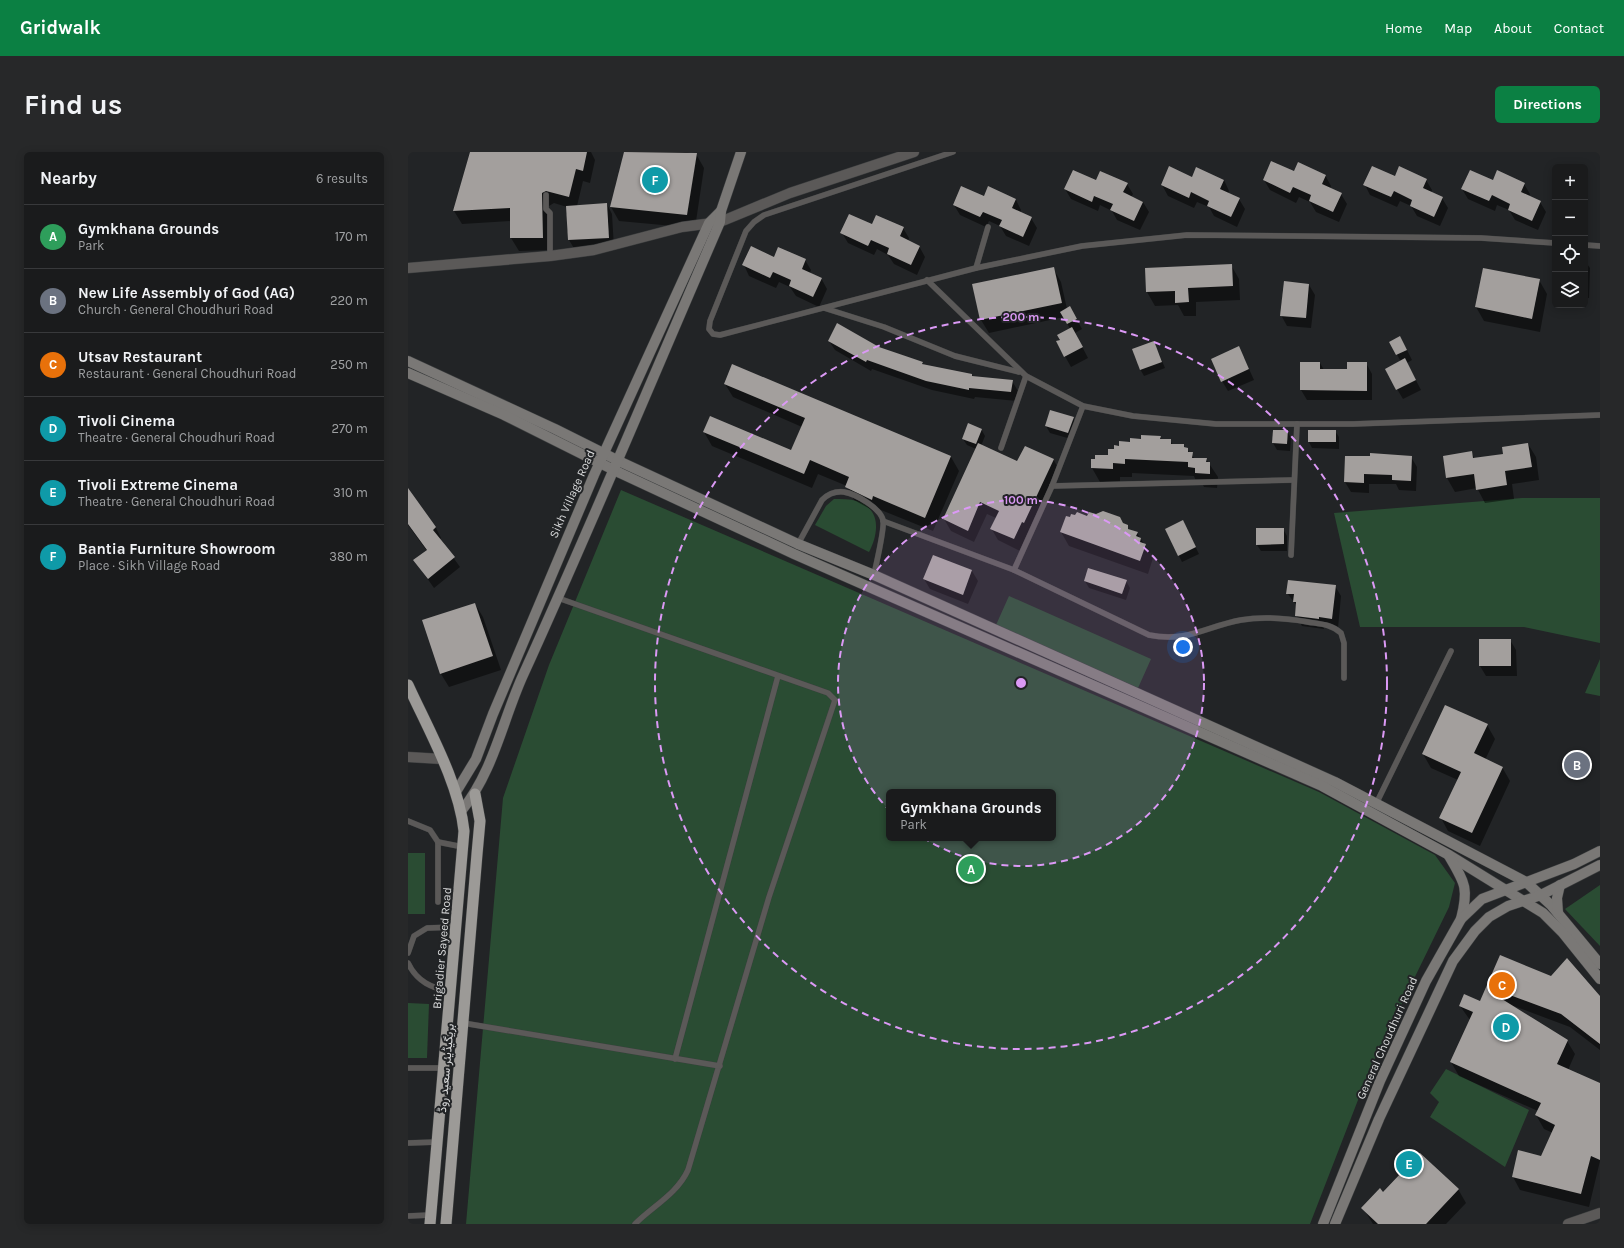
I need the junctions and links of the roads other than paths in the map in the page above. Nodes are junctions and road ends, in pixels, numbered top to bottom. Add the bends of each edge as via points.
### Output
1 (741, 152) edge
2 (914, 152) edge
3 (953, 152) edge
4 (546, 195) dead end
5 (721, 211) junction
6 (720, 222) junction
7 (709, 224) junction
8 (988, 227) dead end
9 (1552, 243) edge
10 (1588, 245) edge
11 (1600, 246) edge
12 (550, 256) junction
13 (408, 268) edge
14 (976, 268) junction
15 (927, 280) junction
16 (824, 308) junction
17 (408, 361) edge
18 (408, 373) edge
19 (1023, 374) junction
20 (1083, 406) junction
21 (1600, 415) edge
22 (1297, 424) junction
23 (1001, 448) dead end
24 (602, 457) junction
25 (616, 464) junction
26 (1294, 480) junction
27 (1052, 486) junction
28 (883, 521) junction
29 (798, 544) junction
30 (794, 554) junction
31 (1291, 555) dead end
32 (1014, 570) junction
33 (874, 575) junction
34 (558, 598) junction
35 (1451, 652) dead end
36 (778, 676) junction
37 (1344, 678) dead end
38 (408, 685) edge
39 (408, 757) edge
40 (442, 759) junction
41 (456, 792) junction
42 (475, 794) junction
43 (1376, 804) junction
44 (462, 810) junction
45 (408, 821) edge
46 (438, 842) junction
47 (463, 846) junction
48 (1600, 851) edge
49 (1449, 855) junction
50 (1485, 860) junction
51 (1600, 866) edge
52 (1478, 873) junction
53 (1526, 882) junction
54 (1560, 885) junction
55 (1507, 890) junction
56 (1541, 895) junction
57 (1524, 900) junction
58 (438, 902) dead end
59 (1558, 913) junction
60 (1461, 919) junction
61 (457, 927) junction
62 (408, 953) edge
63 (408, 963) edge
64 (1600, 964) edge
65 (1600, 979) edge
66 (451, 992) junction
67 (463, 1023) junction
68 (675, 1059) junction
69 (720, 1066) junction
70 (408, 1068) edge
71 (444, 1068) junction
72 (438, 1142) junction
73 (408, 1143) edge
74 (1600, 1213) edge
75 (408, 1216) edge
76 (430, 1220) edge
77 (446, 1224) edge
78 (635, 1224) edge
79 (1323, 1224) edge
80 (1335, 1224) edge
81 (1568, 1224) edge

1 - 5 main road, Sikh Village Road
2 - 6 street via 790,194
3 - 16 lane via 764,215 754,222 741,242 710,321 710,329 713,334 720,335
4 - 12 lane via 546,209 550,213
5 - 6 main road, Sikh Village Road
5 - 7 main road, Sikh Village Road
6 - 7 street
6 - 25 main road, Sikh Village Road
7 - 12 street via 682,227 594,250
7 - 24 main road, Sikh Village Road
8 - 14 lane
9 - 14 lane via 1481,238 1187,235 1082,246
10 - 11 lane
12 - 13 street
14 - 15 lane
15 - 16 lane
15 - 19 lane
16 - 19 lane via 884,327 955,356
17 - 24 main road
18 - 24 main road
19 - 20 lane
19 - 23 lane
20 - 22 lane via 1133,416 1216,424
20 - 27 lane
21 - 22 lane
22 - 26 lane
24 - 25 main road
24 - 41 main road, Sikh Village Road via 476,759
25 - 29 main road
25 - 30 main road
25 - 34 main road, Sikh Village Road
26 - 27 lane
26 - 31 lane
27 - 32 lane
28 - 29 lane via 873,506 845,492 835,493 822,500
28 - 32 lane
28 - 33 lane
29 - 30 lane
29 - 33 main road
30 - 49 main road via 1322,786
32 - 37 lane via 1149,635 1162,638 1196,634 1240,620 1258,618 1282,618 1328,625 1341,634 1344,643
33 - 43 main road via 1327,779
34 - 36 lane
34 - 42 main road, Sikh Village Road via 518,687
35 - 43 lane
36 - 68 lane
36 - 69 lane via 828,693 835,700 769,897
38 - 40 highway, Brigadier Sayeed Road
39 - 40 street
40 - 41 highway, Brigadier Sayeed Road
41 - 44 highway, Brigadier Sayeed Road
42 - 44 main road, Sikh Village Road
42 - 67 highway, بریگیڈیئر سعید روڈ via 480,821
43 - 50 main road
44 - 47 highway, Brigadier Sayeed Road
45 - 46 lane via 430,830
46 - 47 lane
46 - 58 lane
47 - 61 highway, Brigadier Sayeed Road
48 - 53 main road
49 - 52 main road
49 - 60 main road via 1464,882 1466,899
50 - 52 main road via 1485,868
50 - 53 main road
51 - 54 main road
52 - 55 main road
53 - 55 main road, General Choudhuri Road
53 - 56 main road
54 - 56 main road
54 - 59 main road via 1557,898
55 - 57 main road
55 - 60 main road, General Choudhuri Road via 1495,892 1482,899
56 - 57 main road
56 - 59 main road
57 - 65 main road via 1543,913 1563,933
57 - 80 main road via 1489,917 1475,930 1453,961
59 - 64 main road
60 - 79 main road, General Choudhuri Road via 1426,981 1387,1067
61 - 62 lane via 427,928 414,936
61 - 66 highway, Brigadier Sayeed Road
63 - 66 lane via 412,973 424,983 438,990
66 - 71 highway, Brigadier Sayeed Road
67 - 68 lane
67 - 77 highway, بریگیڈیئر سعید روڈ
68 - 69 lane
69 - 78 lane via 682,1182
70 - 71 lane
71 - 72 highway, Brigadier Sayeed Road
72 - 73 lane
72 - 76 highway, Brigadier Sayeed Road
74 - 81 street
75 - 76 lane

